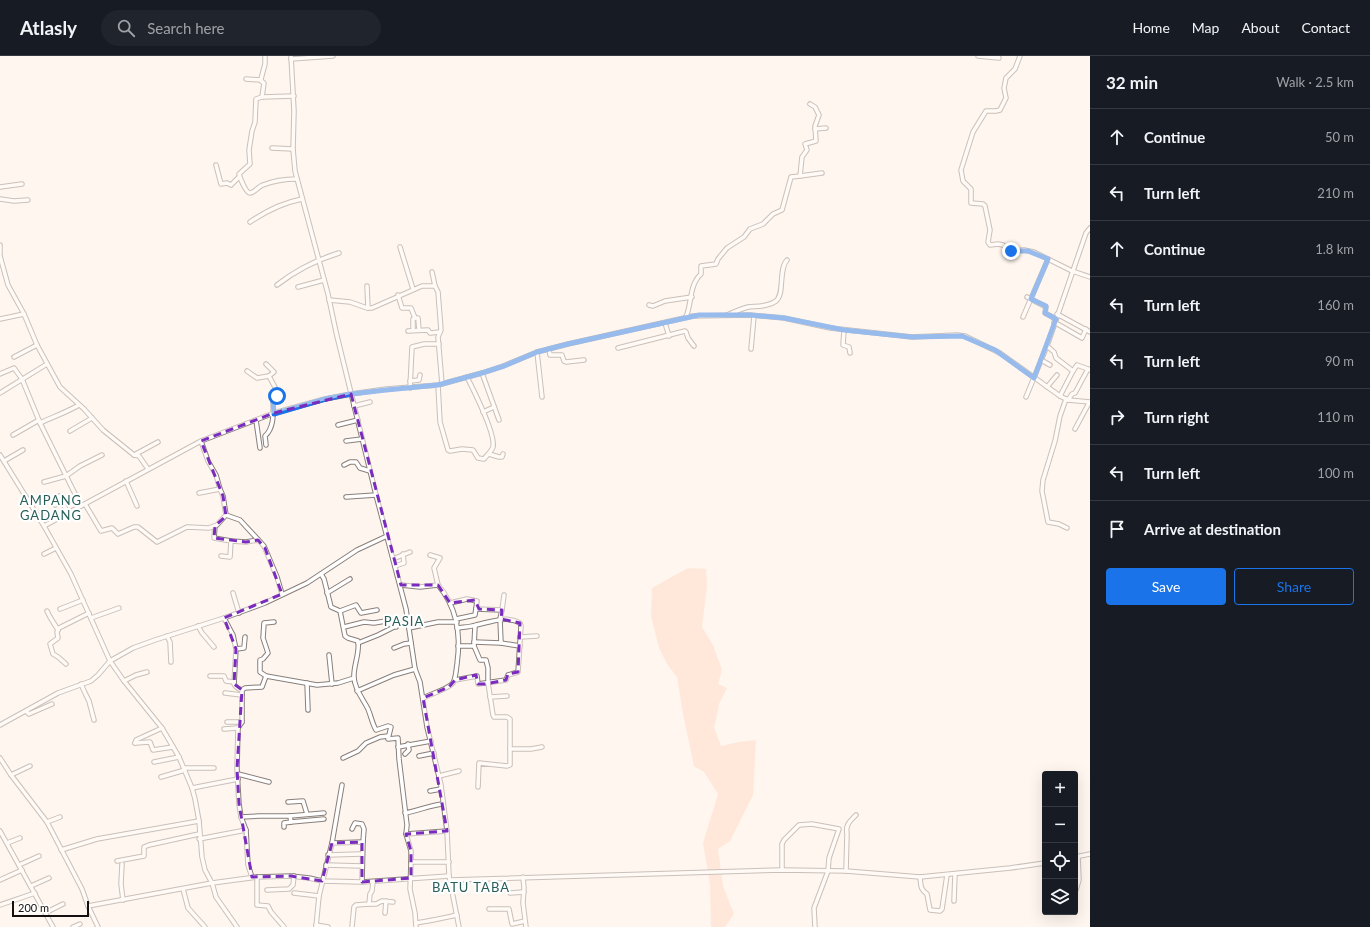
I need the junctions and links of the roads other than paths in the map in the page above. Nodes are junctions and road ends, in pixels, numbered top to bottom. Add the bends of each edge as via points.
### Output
1 (265, 56) edge
2 (325, 56) edge
3 (333, 56) edge
4 (978, 56) edge
5 (998, 56) edge
6 (1020, 56) edge
7 (312, 57) edge
8 (291, 58) edge
9 (246, 79) dead end
10 (261, 80) junction
11 (294, 96) junction
12 (262, 97) junction
13 (810, 104) dead end
14 (826, 128) dead end
15 (817, 129) junction
16 (272, 148) dead end
17 (293, 149) junction
18 (216, 165) dead end
19 (822, 173) dead end
20 (800, 176) junction
21 (239, 177) junction
22 (297, 179) junction
23 (22, 184) dead end
24 (0, 187) edge
25 (0, 199) edge
26 (302, 199) junction
27 (28, 200) dead end
28 (250, 222) dead end
29 (1090, 228) edge
30 (0, 245) edge
31 (400, 247) dead end
32 (340, 253) dead end
33 (0, 255) edge
34 (1048, 259) junction
35 (318, 260) junction
36 (787, 260) dead end
37 (1072, 271) junction
38 (432, 272) dead end
39 (1090, 277) edge
40 (324, 280) junction
41 (277, 286) dead end
42 (298, 286) dead end
43 (367, 286) dead end
44 (435, 286) junction
45 (413, 289) junction
46 (398, 296) junction
47 (692, 297) junction
48 (1029, 298) junction
49 (329, 300) junction
50 (649, 304) dead end
51 (368, 308) junction
52 (24, 314) junction
53 (726, 315) junction
54 (754, 316) junction
55 (686, 317) junction
56 (1023, 317) dead end
57 (415, 318) junction
58 (1055, 318) junction
59 (0, 319) edge
60 (665, 323) junction
61 (413, 330) junction
62 (419, 330) junction
63 (844, 330) junction
64 (1086, 330) junction
65 (408, 331) dead end
66 (440, 332) junction
67 (1090, 332) edge
68 (669, 336) junction
69 (439, 344) junction
70 (37, 345) junction
71 (694, 346) dead end
72 (1046, 346) junction
73 (618, 348) dead end
74 (549, 349) junction
75 (751, 349) dead end
76 (537, 352) junction
77 (850, 353) dead end
78 (14, 357) dead end
79 (584, 360) dead end
80 (1041, 360) junction
81 (47, 364) junction
82 (266, 364) dead end
83 (1050, 365) dead end
84 (1089, 370) edge
85 (247, 371) dead end
86 (1072, 371) junction
87 (482, 373) junction
88 (0, 374) edge
89 (420, 375) dead end
90 (1057, 375) dead end
91 (269, 376) junction
92 (467, 377) junction
93 (1034, 378) junction
94 (22, 379) junction
95 (410, 380) junction
96 (440, 384) junction
97 (1047, 387) junction
98 (410, 388) junction
99 (0, 393) edge
100 (351, 394) junction
101 (1060, 396) junction
102 (542, 397) dead end
103 (1026, 398) dead end
104 (1067, 399) junction
105 (370, 402) dead end
106 (1090, 402) edge
107 (79, 405) junction
108 (354, 406) junction
109 (494, 407) junction
110 (483, 412) junction
111 (274, 414) junction
112 (92, 418) junction
113 (256, 420) junction
114 (358, 420) junction
115 (498, 420) dead end
116 (40, 422) junction
117 (338, 424) dead end
118 (1075, 429) dead end
119 (70, 431) dead end
120 (13, 435) dead end
121 (362, 439) junction
122 (346, 441) dead end
123 (158, 442) dead end
124 (201, 442) junction
125 (266, 444) dead end
126 (260, 448) dead end
127 (23, 450) dead end
128 (489, 454) junction
129 (503, 454) dead end
130 (0, 455) edge
131 (102, 455) dead end
132 (134, 455) junction
133 (4, 461) junction
134 (344, 465) dead end
135 (148, 469) junction
136 (370, 470) junction
137 (66, 476) junction
138 (126, 481) junction
139 (44, 482) dead end
140 (220, 489) junction
141 (199, 493) dead end
142 (376, 495) junction
143 (59, 496) dead end
144 (346, 497) dead end
145 (62, 501) junction
146 (55, 505) dead end
147 (83, 505) junction
148 (137, 506) dead end
149 (68, 513) junction
150 (226, 515) junction
151 (44, 526) junction
152 (214, 526) junction
153 (1067, 528) dead end
154 (387, 536) junction
155 (258, 540) junction
156 (231, 541) junction
157 (56, 548) junction
158 (410, 552) dead end
159 (44, 554) dead end
160 (403, 554) junction
161 (430, 555) dead end
162 (221, 556) dead end
163 (393, 558) junction
164 (395, 566) junction
165 (321, 574) junction
166 (350, 579) dead end
167 (401, 585) junction
168 (438, 585) junction
169 (233, 593) dead end
170 (327, 593) junction
171 (282, 594) junction
172 (504, 594) dead end
173 (83, 600) junction
174 (450, 602) junction
175 (119, 608) dead end
176 (60, 609) dead end
177 (476, 609) junction
178 (377, 610) dead end
179 (502, 610) junction
180 (47, 611) dead end
181 (340, 611) junction
182 (89, 613) junction
183 (239, 613) junction
184 (91, 618) junction
185 (224, 618) junction
186 (500, 619) junction
187 (408, 620) junction
188 (457, 620) junction
189 (274, 622) dead end
190 (198, 626) junction
191 (475, 626) junction
192 (396, 627) junction
193 (344, 628) junction
194 (409, 628) junction
195 (457, 628) junction
196 (58, 630) junction
197 (167, 636) junction
198 (537, 636) dead end
199 (245, 637) dead end
200 (520, 637) junction
201 (358, 643) junction
202 (411, 643) junction
203 (501, 643) junction
204 (474, 644) junction
205 (458, 646) junction
206 (520, 646) junction
207 (214, 647) dead end
208 (394, 648) dead end
209 (236, 649) junction
210 (329, 655) dead end
211 (110, 661) junction
212 (170, 662) dead end
213 (66, 664) dead end
214 (415, 669) junction
215 (147, 672) dead end
216 (210, 676) dead end
217 (266, 676) junction
218 (354, 678) junction
219 (455, 680) junction
220 (124, 681) junction
221 (234, 682) junction
222 (488, 682) junction
223 (81, 684) junction
224 (308, 684) junction
225 (332, 684) junction
226 (242, 690) junction
227 (358, 691) junction
228 (225, 693) dead end
229 (242, 695) junction
230 (507, 696) dead end
231 (490, 697) junction
232 (423, 698) junction
233 (52, 704) dead end
234 (308, 710) dead end
235 (26, 711) junction
236 (94, 720) dead end
237 (227, 722) dead end
238 (242, 722) junction
239 (0, 725) edge
240 (162, 728) junction
241 (224, 728) dead end
242 (238, 728) junction
243 (388, 736) junction
244 (431, 740) junction
245 (408, 744) junction
246 (174, 747) junction
247 (398, 747) junction
248 (542, 747) dead end
249 (510, 749) junction
250 (434, 753) junction
251 (405, 754) dead end
252 (419, 756) dead end
253 (0, 758) edge
254 (179, 758) junction
255 (343, 758) dead end
256 (154, 762) dead end
257 (30, 766) dead end
258 (214, 768) dead end
259 (184, 769) junction
260 (459, 772) dead end
261 (11, 775) junction
262 (238, 776) junction
263 (439, 776) junction
264 (161, 777) dead end
265 (269, 782) dead end
266 (342, 785) dead end
267 (478, 787) dead end
268 (192, 788) junction
269 (441, 789) junction
270 (430, 791) dead end
271 (288, 802) dead end
272 (443, 804) junction
273 (324, 813) dead end
274 (405, 813) junction
275 (307, 814) junction
276 (856, 815) dead end
277 (290, 816) junction
278 (60, 817) dead end
279 (241, 817) junction
280 (324, 819) dead end
281 (199, 821) junction
282 (47, 822) junction
283 (291, 822) junction
284 (847, 825) junction
285 (284, 827) dead end
286 (352, 829) dead end
287 (838, 829) junction
288 (246, 830) junction
289 (0, 831) edge
290 (447, 831) junction
291 (199, 834) junction
292 (406, 834) junction
293 (20, 838) dead end
294 (199, 839) junction
295 (362, 842) junction
296 (6, 843) junction
297 (332, 843) junction
298 (61, 850) junction
299 (362, 854) junction
300 (1090, 854) edge
301 (328, 855) junction
302 (39, 856) dead end
303 (1078, 857) edge
304 (117, 861) dead end
305 (411, 862) junction
306 (449, 862) junction
307 (1042, 862) edge
308 (122, 864) dead end
309 (19, 865) junction
310 (326, 865) junction
311 (362, 866) junction
312 (22, 870) junction
313 (782, 870) junction
314 (1078, 870) edge
315 (828, 871) junction
316 (846, 872) junction
317 (955, 874) junction
318 (947, 875) junction
319 (294, 876) junction
320 (254, 877) junction
321 (523, 877) junction
322 (920, 877) junction
323 (49, 878) dead end
324 (411, 878) junction
325 (450, 878) junction
326 (0, 880) edge
327 (322, 881) junction
328 (1078, 881) edge
329 (362, 882) junction
330 (373, 882) junction
331 (212, 883) junction
332 (31, 886) junction
333 (183, 889) junction
334 (267, 890) dead end
335 (524, 892) junction
336 (35, 893) junction
337 (294, 893) dead end
338 (510, 894) dead end
339 (319, 896) junction
340 (123, 900) junction
341 (386, 901) junction
342 (954, 901) dead end
343 (393, 902) dead end
344 (63, 904) dead end
345 (369, 904) junction
346 (0, 905) edge
347 (88, 906) junction
348 (489, 909) dead end
349 (45, 912) junction
350 (385, 913) dead end
351 (457, 915) junction
352 (525, 921) junction
353 (80, 924) dead end
354 (416, 925) edge
355 (316, 926) edge
356 (53, 927) edge
357 (73, 927) edge
358 (98, 927) edge
359 (205, 927) edge
360 (237, 927) edge
361 (284, 927) edge
362 (328, 927) edge
363 (352, 927) edge
364 (459, 927) edge
365 (526, 927) edge
366 (815, 927) edge

1 - 10 street
2 - 3 street
2 - 7 street
4 - 5 street via 999,58
6 - 34 street via 1015,69 1006,78 1006,98 1000,110 986,111 973,132 961,172 963,181 971,189 971,203 985,206 990,245 1003,245 1008,251 1028,251
7 - 8 street
8 - 11 street
9 - 10 street
10 - 12 street via 264,83
11 - 12 street
11 - 17 street
12 - 21 street via 256,101 249,150 250,164 240,172
13 - 15 street via 818,113
14 - 15 street
15 - 20 street via 816,141 805,144 807,150 802,157
16 - 17 street
17 - 22 street
18 - 21 street via 221,184 231,185
19 - 20 street
20 - 47 street via 791,177 782,210 773,214 763,224 750,229 746,236 727,248 716,264 701,266 701,274 693,284
21 - 22 street via 249,193 262,185 285,179
22 - 26 street
23 - 24 street
25 - 27 street
26 - 28 street via 285,203
26 - 35 street
29 - 37 street
30 - 33 street
31 - 45 street
32 - 35 street
33 - 52 street via 8,285
34 - 37 street
34 - 48 street
35 - 40 street
35 - 41 street
36 - 53 street via 782,270 780,293 776,301
37 - 39 street
37 - 58 street
38 - 44 street
40 - 42 street
40 - 49 street
43 - 51 street
44 - 45 street
44 - 66 street via 438,292
45 - 46 street
46 - 51 street
46 - 57 street via 402,308 412,309
47 - 50 street via 665,301 654,306
47 - 55 street
48 - 56 street
48 - 58 street via 1046,306 1045,313
49 - 51 street via 350,302
49 - 100 street
52 - 59 street
52 - 70 street
53 - 54 street
53 - 55 street
54 - 63 street via 788,319
54 - 75 street
55 - 60 street
57 - 61 street
57 - 62 street via 418,318
58 - 64 street
58 - 64 street via 1081,338
58 - 72 street
60 - 68 street
60 - 74 street
61 - 62 street
61 - 65 street
62 - 66 street
63 - 77 street via 843,345 849,347
63 - 93 street via 912,337 965,336 995,350
64 - 67 street
66 - 69 street
68 - 71 street via 686,331
68 - 73 street
69 - 95 street via 412,347
69 - 96 street
70 - 78 street
70 - 81 street
72 - 80 street
72 - 86 street
74 - 76 street
74 - 79 street via 550,355 562,355 564,362
76 - 87 street
76 - 102 street
80 - 83 street
80 - 93 street
81 - 94 street
81 - 107 street via 63,391
82 - 91 street via 274,372
84 - 86 street via 1076,365
84 - 104 street via 1075,393
85 - 91 street via 258,378
86 - 101 street
87 - 92 street
87 - 109 street
88 - 94 street via 14,368
89 - 95 street via 419,380
90 - 97 street
91 - 111 street via 278,393 273,400
92 - 96 street
92 - 110 street
93 - 97 street
93 - 103 street
94 - 99 street
94 - 116 street
95 - 98 street
96 - 98 street
96 - 128 street via 440,422 448,450 473,450 478,458 483,459
97 - 101 street
98 - 100 street
100 - 108 street
100 - 111 street
101 - 104 street
104 - 106 street
104 - 153 street via 1060,416 1042,491 1048,522
105 - 108 street
106 - 118 street
107 - 112 street
107 - 116 street
108 - 114 street
109 - 110 street
109 - 115 street
110 - 128 street via 493,441
111 - 113 street
111 - 125 street via 270,432 265,436
112 - 119 street
112 - 132 street
113 - 124 street
113 - 126 street
114 - 117 street
114 - 121 street
116 - 120 street
116 - 137 street
121 - 122 street
121 - 136 street
123 - 132 street
124 - 135 street
124 - 140 street
127 - 133 street
128 - 129 street via 499,457
130 - 133 street
131 - 137 street
132 - 135 street via 139,456
133 - 151 street
134 - 136 street via 355,462 360,468
135 - 138 street
136 - 142 street
137 - 139 street
137 - 147 street
138 - 147 street
138 - 148 street
140 - 141 street
140 - 150 street
142 - 144 street
142 - 154 street
143 - 145 street
145 - 146 street
145 - 149 street
147 - 149 street
147 - 152 street via 101,531 112,528 118,534 138,527 156,542 187,527
149 - 151 street
150 - 152 street
150 - 155 street via 240,520
151 - 157 street
152 - 156 street via 214,538
154 - 163 street
154 - 165 street via 347,556
155 - 156 street
155 - 171 street via 265,548
156 - 162 street via 230,557
157 - 159 street
157 - 173 street
158 - 160 street
160 - 163 street
160 - 164 street via 404,562
161 - 168 street via 440,558 434,568
163 - 164 street
164 - 167 street
165 - 170 street
165 - 171 street
166 - 170 street
167 - 168 street
167 - 187 street
168 - 174 street
169 - 183 street
170 - 181 street via 331,607
171 - 183 street
172 - 179 street
173 - 176 street
173 - 182 street
174 - 177 street via 475,600
174 - 188 street
175 - 184 street
177 - 179 street
177 - 188 street via 473,616 464,616
178 - 181 street via 361,613 356,605
179 - 186 street
180 - 196 street
181 - 193 street
182 - 184 street
182 - 196 street
183 - 185 street
184 - 211 street
185 - 190 street
185 - 209 street via 233,635
186 - 191 street
186 - 200 street via 519,622
186 - 203 street
187 - 192 street
187 - 194 street
188 - 194 street
188 - 195 street
189 - 217 street via 264,623 263,638 268,653 260,660 260,672
190 - 197 street
190 - 207 street
191 - 195 street
191 - 204 street
192 - 193 street via 392,620 364,622
192 - 201 street
193 - 201 street via 346,638
194 - 202 street
195 - 205 street
196 - 213 street via 58,638 50,644 53,654
197 - 211 street
197 - 212 street via 170,642
198 - 200 street
199 - 209 street via 244,648
200 - 206 street
201 - 218 street
202 - 208 street
202 - 214 street
203 - 204 street
203 - 206 street
204 - 205 street
204 - 222 street via 480,660 486,660
205 - 219 street
206 - 222 street via 518,672 508,674 506,680
209 - 221 street
210 - 225 street
211 - 220 street
211 - 223 street via 94,678
214 - 227 street
214 - 232 street
215 - 220 street
216 - 221 street via 224,676 226,681
217 - 224 street
217 - 226 street via 263,686
218 - 225 street
218 - 227 street
219 - 222 street via 477,676 478,684
219 - 232 street via 449,687
220 - 240 street
221 - 226 street via 235,687
222 - 231 street
223 - 235 street via 58,693
223 - 236 street
224 - 225 street
224 - 234 street
226 - 229 street
227 - 243 street via 376,730 391,726
228 - 229 street
229 - 238 street
230 - 231 street
231 - 249 street via 494,717 510,719
232 - 244 street
233 - 235 street via 29,714
235 - 239 street
237 - 238 street
238 - 242 street
240 - 246 street
240 - 246 street via 136,740 135,743 150,742 153,750
241 - 242 street
242 - 262 street
243 - 247 street via 389,739 398,738
243 - 255 street via 366,743 358,751
244 - 245 street
244 - 250 street
245 - 247 street
245 - 251 street via 409,750
246 - 254 street
247 - 274 street
248 - 249 street
249 - 267 street via 509,765 479,763
250 - 252 street
250 - 263 street
253 - 261 street
254 - 256 street
254 - 259 street
257 - 261 street
258 - 259 street
259 - 264 street
259 - 268 street
260 - 263 street
261 - 282 street
262 - 265 street
262 - 268 street
262 - 279 street
263 - 269 street
266 - 297 street
268 - 281 street
269 - 270 street
269 - 272 street
271 - 275 street via 303,801
272 - 274 street via 430,805
272 - 290 street
273 - 275 street
274 - 292 street
275 - 277 street
276 - 284 street
277 - 279 street
277 - 283 street
278 - 282 street
279 - 288 street
280 - 283 street
281 - 291 street
281 - 298 street via 97,839
282 - 298 street
283 - 285 street via 284,823
284 - 287 street
284 - 316 street
286 - 295 street via 355,822 362,824
287 - 313 street via 810,823 798,826 782,844
287 - 315 street via 829,858
288 - 294 street
288 - 320 street via 247,859
289 - 296 street
290 - 292 street
290 - 306 street
291 - 294 street
291 - 304 street via 149,845 144,847 144,856
292 - 305 street
293 - 296 street
294 - 331 street via 205,870
295 - 297 street
295 - 299 street
296 - 309 street
297 - 301 street
298 - 347 street
299 - 301 street
299 - 311 street
300 - 303 street
301 - 310 street
302 - 309 street
305 - 306 street
305 - 324 street
306 - 325 street
307 - 317 street
308 - 340 street
309 - 312 street
310 - 311 street
310 - 327 street
311 - 329 street
312 - 326 street
312 - 332 street
313 - 315 street
313 - 321 street
314 - 328 street
315 - 316 street
315 - 366 street via 814,908
316 - 322 street
317 - 318 street
317 - 342 street
318 - 322 street
318 - 322 street via 940,911 930,910 927,894 921,889
319 - 320 street
319 - 327 street
319 - 334 street via 293,885 289,889
320 - 331 street
320 - 361 street via 257,905 268,906
321 - 325 street
321 - 335 street
323 - 332 street
324 - 325 street
324 - 330 street
324 - 354 street via 410,889
325 - 351 street
327 - 329 street
327 - 339 street
329 - 330 street
330 - 345 street
331 - 333 street
331 - 360 street via 216,897
332 - 336 street
333 - 340 street
333 - 359 street via 188,908
335 - 338 street
335 - 352 street
336 - 346 street
336 - 349 street
337 - 339 street
339 - 355 street
340 - 347 street
341 - 343 street
341 - 345 street
341 - 350 street
344 - 349 street
345 - 363 street via 354,907
347 - 358 street
348 - 352 street via 509,909 512,924
349 - 356 street
351 - 354 street
351 - 364 street
352 - 365 street
353 - 357 street
355 - 362 street

